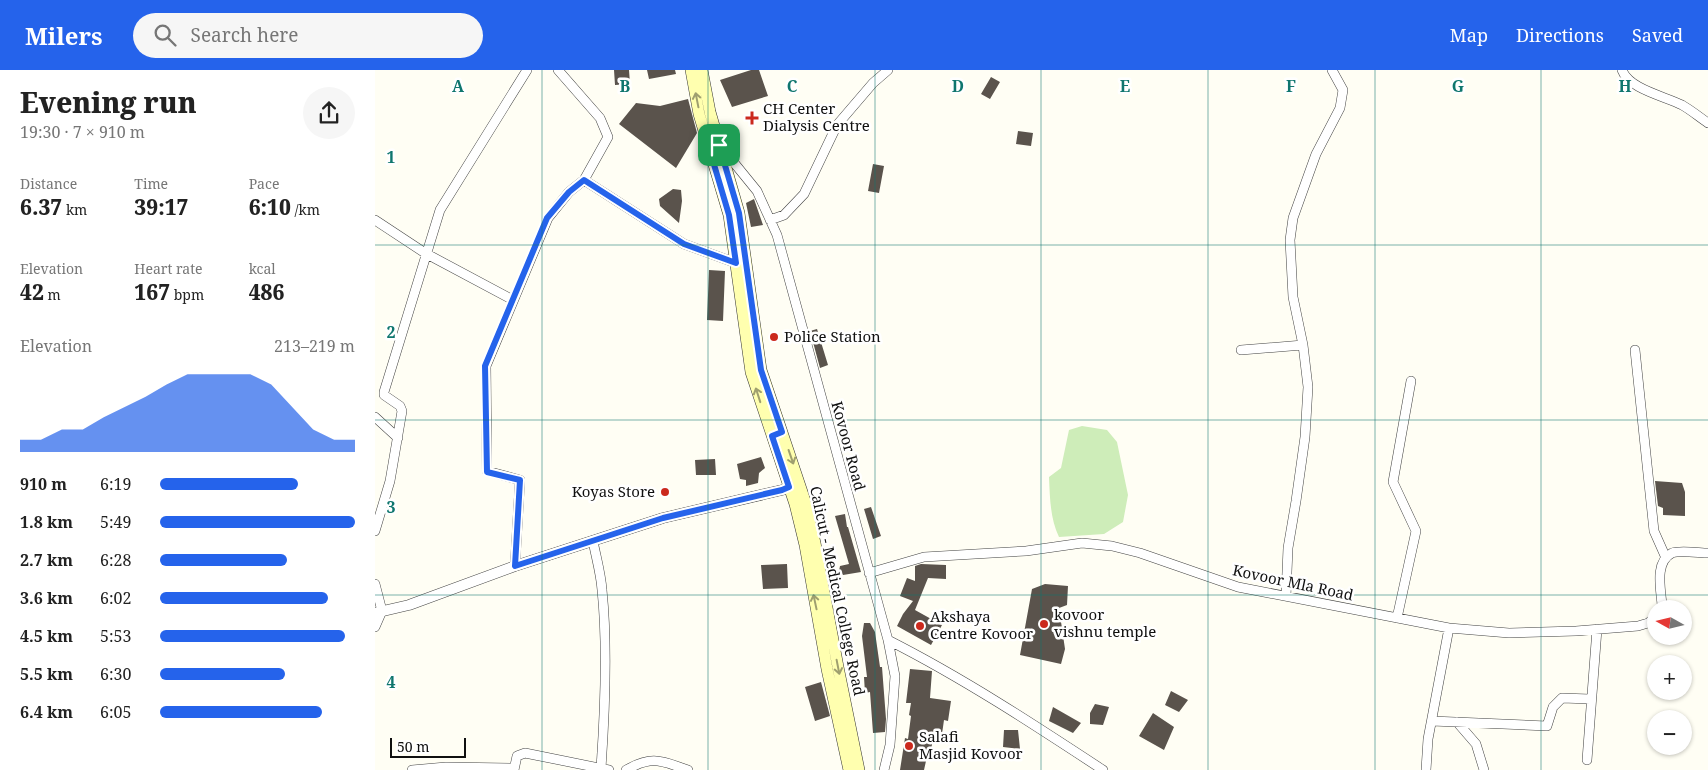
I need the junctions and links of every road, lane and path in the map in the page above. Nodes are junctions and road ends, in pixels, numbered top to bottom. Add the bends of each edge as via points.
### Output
1 (527, 70) edge
2 (559, 70) edge
3 (691, 70) edge
4 (702, 70) edge
5 (888, 70) edge
6 (1332, 70) edge
7 (1622, 70) edge
8 (1708, 123) edge
9 (707, 141) junction
10 (719, 145) junction
11 (584, 180) junction
12 (375, 220) edge
13 (770, 220) junction
14 (425, 253) junction
15 (736, 263) junction
16 (513, 300) junction
17 (1303, 345) junction
18 (1241, 350) dead end
19 (1635, 350) dead end
20 (1411, 381) dead end
21 (375, 417) edge
22 (777, 434) junction
23 (399, 438) junction
24 (794, 485) junction
25 (375, 531) edge
26 (593, 541) junction
27 (1708, 553) edge
28 (1666, 558) junction
29 (515, 566) junction
30 (869, 573) junction
31 (375, 584) edge
32 (1286, 596) junction
33 (1662, 600) edge
34 (379, 612) edge
35 (1397, 618) junction
36 (1647, 623) edge
37 (375, 627) edge
38 (1449, 628) junction
39 (1597, 629) junction
40 (888, 640) junction
41 (1590, 698) junction
42 (1432, 721) junction
43 (1457, 722) junction
44 (1587, 760) dead end
45 (514, 769) edge
46 (605, 769) edge
47 (412, 770) edge
48 (626, 770) edge
49 (688, 770) edge
50 (849, 770) edge
51 (859, 770) edge
52 (884, 770) edge
53 (1103, 770) edge
54 (1426, 770) edge
55 (1484, 770) edge

1 - 14 street via 440,210
2 - 11 street via 599,118 608,137
9 -> 3 main road
4 - 10 main road
5 - 13 street via 837,125 804,194 784,215
6 - 17 street via 1343,90 1340,108 1316,154 1293,218 1290,240 1293,297
7 - 8 street via 1624,76 1639,87 1682,105
9 - 10 street
9 - 15 main road via 729,215
10 - 13 street, Kovoor Road via 757,191
10 - 22 main road via 739,213 761,370
11 - 15 street via 684,244
11 - 16 street via 547,218
12 - 14 street
13 - 30 street, Kovoor Road via 777,235
14 - 16 street
14 - 23 street via 384,392 384,396 400,406 402,411
22 -> 15 main road via 751,372
16 - 29 street via 485,366 487,472 520,480
17 - 18 street
17 - 32 street via 1308,387 1305,437 1288,548
19 - 28 street via 1654,531
20 - 35 street via 1393,482 1416,531
21 - 23 street
22 - 24 main road
23 - 25 street
24 - 26 street via 663,518
50 -> 24 main road
24 -> 51 main road, Calicut - Medical College Road via 815,543
26 - 29 street
26 - 46 street via 602,589 604,625
27 - 28 street via 1673,552
28 - 33 street via 1660,572
29 - 34 street via 409,605
30 - 32 street, Kovoor Mla Road via 925,557 1026,551 1082,542 1140,552 1238,587
30 - 40 street, Kovoor Road
31 - 34 street
32 - 35 street, Kovoor Mla Road
34 - 37 street
35 - 38 street, Kovoor Mla Road
36 - 39 street, Kovoor Mla Road
38 - 39 street, Kovoor Mla Road via 1509,633
38 - 42 street
39 - 41 street
40 - 52 street, Kovoor Road via 895,676 890,745
40 - 53 street via 1034,724
41 - 43 street via 1562,698 1553,707 1547,726
41 - 44 street
42 - 43 street
42 - 54 street
43 - 55 street via 1476,744
45 - 46 street via 517,756 525,753
45 - 47 street via 446,766
48 - 49 street via 646,760 660,760

